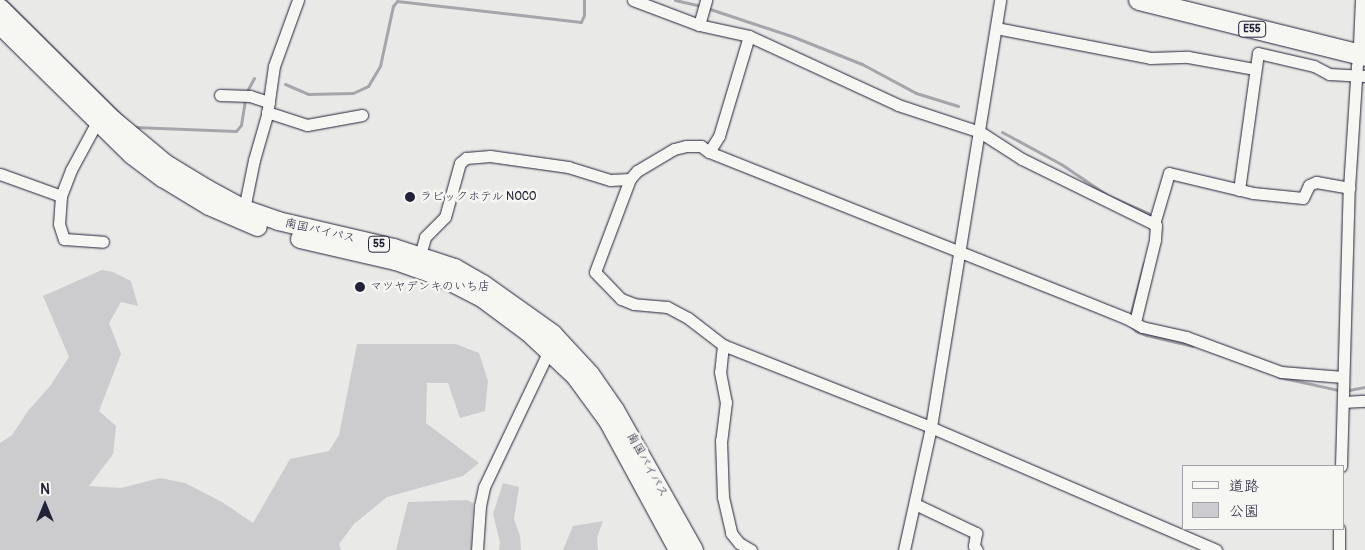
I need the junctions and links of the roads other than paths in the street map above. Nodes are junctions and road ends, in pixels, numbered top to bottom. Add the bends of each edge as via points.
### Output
1 (298, 0) edge
2 (633, 0) edge
3 (706, 0) edge
4 (1000, 0) edge
5 (1139, 0) edge
6 (1361, 0) edge
7 (3, 11) edge
8 (699, 24) junction
9 (996, 28) junction
10 (749, 36) junction
11 (1360, 64) edge
12 (1255, 69) junction
13 (220, 95) dead end
14 (268, 107) junction
15 (362, 116) dead end
16 (97, 122) junction
17 (980, 132) junction
18 (709, 152) junction
19 (0, 174) edge
20 (630, 179) junction
21 (1349, 188) junction
22 (1239, 190) junction
23 (61, 196) junction
24 (244, 208) junction
25 (1154, 224) junction
26 (103, 242) dead end
27 (960, 252) junction
28 (419, 261) junction
29 (1130, 320) junction
30 (723, 345) junction
31 (549, 351) junction
32 (1343, 377) junction
33 (1365, 400) edge
34 (1343, 402) junction
35 (931, 428) junction
36 (1341, 465) edge
37 (915, 504) junction
38 (1339, 530) edge
39 (477, 550) edge
40 (678, 550) edge
41 (694, 550) edge
42 (751, 550) edge
43 (904, 550) edge
44 (977, 550) edge
45 (1216, 550) edge
46 (1339, 550) edge

1 - 14 street via 274,66
2 - 8 street
3 - 8 street
4 - 9 street
5 - 11 highway, E55
6 - 11 street
7 - 16 highway, 南国バイパス / 55
7 - 24 highway, 南国バイパス / 55 via 112,119 166,164
8 - 10 street
9 - 12 street via 1150,58 1188,57
9 - 17 street
10 - 17 street via 898,104
10 - 18 street via 720,136
11 - 12 street via 1329,74 1314,66 1258,53
11 - 21 street
12 - 22 street
13 - 14 street via 250,96
14 - 15 street via 307,125
14 - 24 street
16 - 23 street
16 - 28 highway, 南国バイパス / 55 via 132,156 208,206 229,216 291,238
17 - 25 street via 1022,159
17 - 27 street
18 - 20 street via 701,146 674,149 637,171
18 - 27 street
19 - 23 street
20 - 28 street via 610,180 568,167 490,156 466,158 460,163 445,217 425,238
20 - 30 street via 595,272 620,299 634,304 667,307 688,318
21 - 22 street via 1316,182 1309,185 1303,198
21 - 32 street
22 - 25 street via 1169,173
23 - 26 street via 59,224 64,239
24 - 28 highway, 南国バイパス / 55 via 297,227
25 - 29 street via 1156,236
27 - 29 street
27 - 35 street
28 - 31 highway, 南国バイパス / 55 via 505,313
28 - 41 highway, 南国バイパス / 55 via 462,272 518,307 553,334 590,374 634,439
29 - 32 street via 1142,327 1186,337 1281,372
30 - 35 street
30 - 42 street via 720,372 726,402 721,440 723,497 731,533
31 - 39 street via 484,487
31 - 40 highway, 南国バイパス / 55 via 575,376 608,421
32 - 34 street
33 - 34 street
34 - 36 street
35 - 37 street
35 - 45 street
37 - 43 street
37 - 44 street via 976,533 974,546
38 - 46 street

